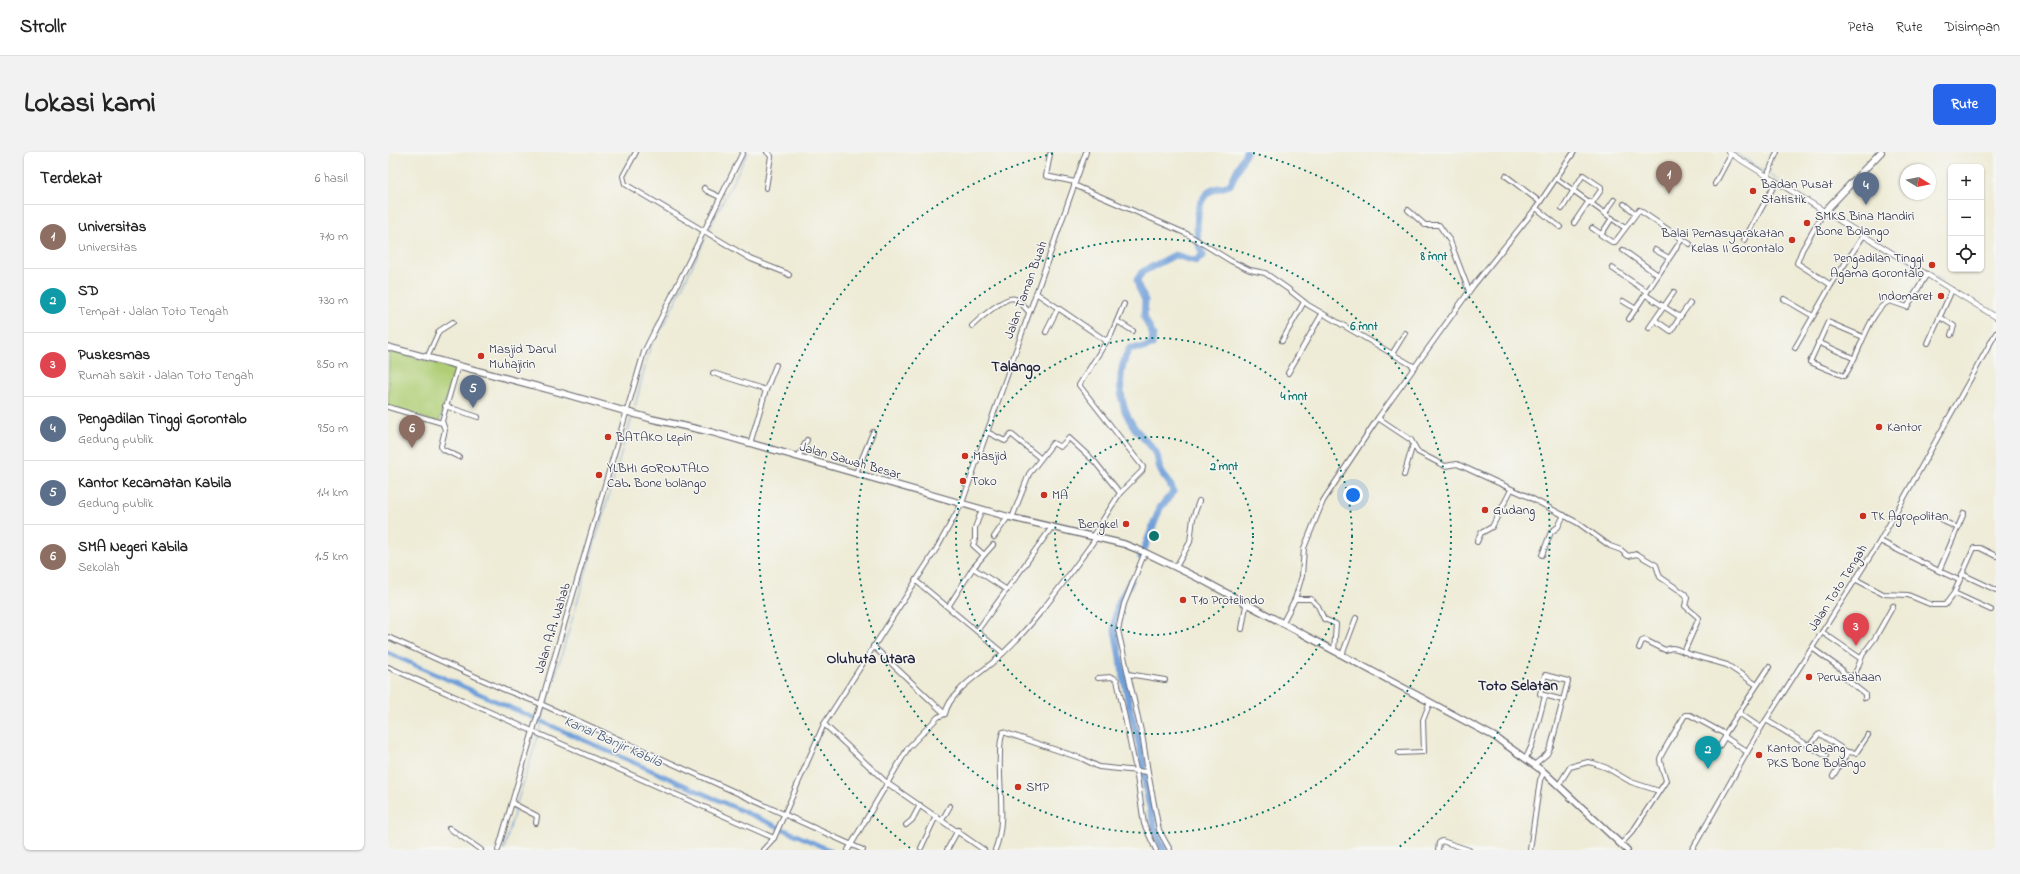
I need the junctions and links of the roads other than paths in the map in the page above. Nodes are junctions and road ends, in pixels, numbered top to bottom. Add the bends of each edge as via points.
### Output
1 (636, 152) edge
2 (743, 152) edge
3 (767, 152) edge
4 (1086, 152) edge
5 (1574, 152) edge
6 (1777, 152) edge
7 (1882, 152) edge
8 (1730, 153) edge
9 (1050, 154) dead end
10 (1769, 175) junction
11 (1506, 176) dead end
12 (1556, 178) junction
13 (1776, 182) junction
14 (1074, 183) junction
15 (1715, 184) dead end
16 (704, 188) dead end
17 (766, 188) dead end
18 (1573, 190) junction
19 (720, 197) junction
20 (1614, 200) dead end
21 (1540, 202) junction
22 (1590, 202) junction
23 (1624, 204) dead end
24 (1536, 208) junction
25 (1562, 209) dead end
26 (1408, 210) dead end
27 (1635, 212) junction
28 (1824, 212) junction
29 (1605, 213) junction
30 (1612, 218) junction
31 (1574, 223) dead end
32 (1560, 227) dead end
33 (1592, 228) dead end
34 (1624, 228) junction
35 (703, 230) junction
36 (1601, 234) junction
37 (1864, 235) junction
38 (1682, 239) junction
39 (1744, 240) dead end
40 (1690, 244) dead end
41 (1623, 250) dead end
42 (1655, 250) dead end
43 (1669, 258) junction
44 (1612, 268) dead end
45 (1927, 274) junction
46 (1658, 275) junction
47 (789, 276) dead end
48 (1831, 286) junction
49 (1952, 290) junction
50 (1469, 291) junction
51 (1674, 292) dead end
52 (1036, 293) junction
53 (1646, 293) junction
54 (1784, 299) dead end
55 (1623, 301) dead end
56 (1304, 302) junction
57 (1690, 303) dead end
58 (1124, 304) dead end
59 (1664, 306) junction
60 (1058, 308) junction
61 (1636, 309) junction
62 (1029, 312) junction
63 (1322, 314) junction
64 (1813, 316) junction
65 (1680, 317) junction
66 (1940, 317) junction
67 (1996, 317) edge
68 (1629, 319) dead end
69 (1654, 320) junction
70 (1117, 321) junction
71 (454, 322) dead end
72 (972, 326) dead end
73 (1649, 328) dead end
74 (1133, 331) dead end
75 (1046, 332) dead end
76 (1405, 333) dead end
77 (1996, 333) edge
78 (1951, 335) dead end
79 (1863, 337) junction
80 (1108, 339) junction
81 (1282, 341) dead end
82 (1818, 342) junction
83 (1928, 343) dead end
84 (388, 347) edge
85 (1795, 348) dead end
86 (1392, 354) junction
87 (427, 358) junction
88 (1853, 358) junction
89 (776, 365) dead end
90 (458, 366) junction
91 (1415, 367) junction
92 (713, 373) dead end
93 (1288, 373) dead end
94 (766, 390) junction
95 (388, 406) edge
96 (446, 406) junction
97 (627, 412) junction
98 (478, 417) dead end
99 (1378, 418) junction
100 (442, 423) junction
101 (873, 432) dead end
102 (986, 432) junction
103 (807, 440) dead end
104 (750, 444) junction
105 (1414, 444) junction
106 (459, 457) dead end
107 (798, 457) junction
108 (1040, 458) junction
109 (856, 474) junction
110 (1404, 475) dead end
111 (1511, 490) junction
112 (1120, 493) junction
113 (1199, 501) dead end
114 (962, 503) junction
115 (982, 509) junction
116 (1964, 513) dead end
117 (1564, 515) junction
118 (1010, 517) junction
119 (1943, 521) dead end
120 (1052, 527) junction
121 (1958, 528) junction
122 (994, 536) dead end
123 (1094, 537) junction
124 (1880, 541) junction
125 (1477, 542) dead end
126 (993, 545) dead end
127 (1145, 552) junction
128 (984, 555) junction
129 (1542, 555) dead end
130 (1996, 556) edge
131 (1176, 567) junction
132 (973, 568) junction
133 (1938, 571) junction
134 (1962, 574) junction
135 (1855, 579) junction
136 (914, 580) junction
137 (1959, 580) junction
138 (1007, 590) junction
139 (1996, 590) edge
140 (1954, 593) junction
141 (1295, 598) junction
142 (1246, 604) junction
143 (1893, 606) dead end
144 (948, 607) junction
145 (1991, 610) dead end
146 (1356, 618) dead end
147 (1282, 624) junction
148 (1242, 629) dead end
149 (977, 631) junction
150 (1822, 632) junction
151 (388, 637) edge
152 (873, 646) junction
153 (1639, 648) dead end
154 (1812, 648) junction
155 (1334, 651) junction
156 (1684, 652) junction
157 (1003, 653) junction
158 (1342, 655) junction
159 (1860, 658) junction
160 (388, 667) edge
161 (1769, 667) dead end
162 (1128, 674) junction
163 (1844, 674) junction
164 (1098, 678) dead end
165 (1165, 680) dead end
166 (1757, 685) junction
167 (1546, 696) junction
168 (1865, 698) dead end
169 (1563, 700) junction
170 (1430, 702) junction
171 (540, 706) junction
172 (1739, 713) junction
173 (945, 714) junction
174 (1766, 720) junction
175 (824, 724) junction
176 (1762, 728) junction
177 (533, 730) junction
178 (1868, 735) dead end
179 (1725, 736) junction
180 (1808, 746) junction
181 (1719, 747) dead end
182 (1747, 752) junction
183 (1848, 752) junction
184 (1399, 753) dead end
185 (1826, 756) dead end
186 (1526, 758) junction
187 (1534, 766) junction
188 (1138, 770) junction
189 (1147, 772) junction
190 (1544, 772) junction
191 (1833, 776) dead end
192 (887, 783) junction
193 (1558, 786) junction
194 (1659, 790) junction
195 (515, 804) junction
196 (920, 805) junction
197 (950, 806) dead end
198 (784, 816) junction
199 (936, 816) junction
200 (942, 820) junction
201 (536, 823) dead end
202 (906, 825) dead end
203 (449, 828) dead end
204 (958, 830) junction
205 (775, 836) junction
206 (1621, 844) junction
207 (850, 847) edge
208 (921, 848) dead end
209 (481, 850) edge
210 (498, 850) edge
211 (763, 850) edge
212 (862, 850) edge
213 (947, 850) edge
214 (984, 850) edge
215 (995, 850) edge
216 (1156, 850) edge
217 (1170, 850) edge
218 (1438, 850) edge
219 (1469, 850) edge
220 (1530, 850) edge
221 (1627, 850) edge
222 (1692, 850) edge

1 - 35 street via 623,176 625,184
2 - 19 street, Jalan A.A. Wahab
3 - 17 street via 771,156
4 - 14 street, Jalan Taman Buah
5 - 12 street
6 - 10 street
7 - 28 main road
8 - 10 street
8 - 15 street
9 - 14 street via 1046,176
10 - 13 street
11 - 21 street
12 - 18 street
12 - 21 street
13 - 28 street
13 - 39 street
14 - 52 street, Jalan Taman Buah
14 - 56 street via 1187,234 1231,261 1269,276
16 - 19 street
18 - 22 street
18 - 22 street via 1583,175 1600,186 1601,190
18 - 25 street
19 - 35 street, Jalan A.A. Wahab
20 - 29 street
21 - 24 street
22 - 29 street
22 - 31 street
23 - 27 street
24 - 32 street
24 - 50 street
26 - 50 street via 1425,225 1439,225 1447,235
27 - 34 street
27 - 38 street via 1639,210
28 - 37 street
28 - 48 street via 1802,250 1797,264
29 - 30 street
30 - 34 street
30 - 36 street
33 - 36 street
34 - 36 street via 1613,242
35 - 47 street via 751,259
35 - 97 street, Jalan A.A. Wahab via 647,343
37 - 45 street
37 - 48 street
38 - 40 street
38 - 43 street
41 - 46 street
42 - 43 street
43 - 46 street
44 - 53 street
45 - 49 street
45 - 79 street via 1907,307 1888,301 1877,313
46 - 53 street
48 - 64 street
49 - 66 street
49 - 67 street
50 - 91 street
51 - 59 street
52 - 60 street
52 - 62 street, Jalan Taman Buah
53 - 59 street
53 - 61 street
54 - 64 street
55 - 61 street
56 - 63 street
56 - 81 street
57 - 65 street
58 - 70 street
59 - 65 street
59 - 69 street
60 - 75 street
60 - 80 street via 1103,339
61 - 68 street
62 - 72 street via 1016,299 1011,298 987,311
62 - 102 street, Jalan Taman Buah
63 - 86 street
63 - 93 street
64 - 85 street
65 - 69 street via 1671,331
66 - 78 street via 1954,326
66 - 83 street
69 - 73 street
70 - 74 street
70 - 80 street
71 - 87 street via 439,331
76 - 86 street
77 - 124 street, Jalan Toto Tengah
79 - 82 street via 1828,322
79 - 88 street
80 - 112 street via 1079,384 1142,467 1142,471
82 - 88 street
82 - 88 street via 1810,362 1822,368 1844,376
84 - 87 main road, Jalan Sawah Besar
86 - 91 street
87 - 90 main road, Jalan Sawah Besar
89 - 94 street
90 - 96 street
90 - 97 main road, Jalan Sawah Besar
91 - 99 street
92 - 94 street
94 - 104 street
95 - 100 street
96 - 98 street
96 - 100 street
97 - 104 main road, Jalan Sawah Besar
97 - 171 street, Jalan A.A. Wahab
99 - 105 street
99 - 141 street via 1318,510 1304,548 1302,576
100 - 106 street via 444,430 441,448
101 - 109 street
102 - 108 street via 1005,441 1011,434
102 - 114 street, Jalan Taman Buah
103 - 107 street
104 - 107 main road, Jalan Sawah Besar
105 - 110 street
105 - 111 street via 1418,452 1442,465 1457,464
107 - 109 main road, Jalan Sawah Besar
108 - 112 street via 1053,443 1060,447 1070,438 1095,462
108 - 118 street via 1026,480
109 - 114 main road, Jalan Sawah Besar
111 - 117 street
111 - 125 street via 1492,527 1482,533
112 - 123 street
113 - 131 street via 1189,545
114 - 115 main road, Jalan Sawah Besar
114 - 136 street, Jalan Taman Buah via 949,528
115 - 118 main road, Jalan Sawah Besar
115 - 128 street via 975,528 973,546
116 - 121 street
117 - 129 street via 1558,527 1551,532
117 - 156 street via 1628,556 1636,553 1648,558 1656,565 1660,576 1685,594 1685,606 1699,620
118 - 120 main road, Jalan Sawah Besar
118 - 122 street
119 - 121 street
120 - 123 main road, Jalan Sawah Besar
120 - 138 street
121 - 133 street
123 - 127 main road, Jalan Sawah Besar
123 - 157 street via 1039,612
124 - 133 street
124 - 135 street, Jalan Toto Tengah
126 - 128 street
127 - 131 main road, Jalan Sawah Besar
127 - 162 street via 1118,623
128 - 132 street
130 - 134 street via 1976,547
131 - 142 main road, Jalan Sawah Besar
132 - 138 street
132 - 144 street
133 - 137 street
134 - 137 street
134 - 139 street
135 - 140 street via 1880,593 1908,595 1932,605 1947,605
135 - 150 street, Jalan Toto Tengah
136 - 144 street
136 - 152 street, Jalan Taman Buah
137 - 140 street
138 - 149 street
140 - 145 street
141 - 147 street
141 - 155 street via 1311,599 1318,606 1324,619 1336,624
142 - 147 main road, Jalan Sawah Besar
142 - 148 street
143 - 159 street
144 - 149 street
146 - 158 street
147 - 155 main road, Jalan Sawah Besar
149 - 157 street
150 - 154 street, Jalan Toto Tengah
150 - 159 street
151 - 171 street
152 - 173 street
152 - 175 street, Jalan Taman Buah
153 - 156 street via 1645,640 1665,650 1672,648
154 - 163 street
154 - 174 street, Jalan Toto Tengah
155 - 158 main road, Jalan Sawah Besar
156 - 166 street via 1727,665
157 - 173 street via 965,685 946,707
158 - 170 main road, Jalan Sawah Besar
159 - 163 street via 1855,674 1851,677
160 - 177 street
161 - 166 street
162 - 165 street
162 - 189 street
163 - 168 street via 1847,680 1863,692
164 - 188 street via 1112,677 1117,680
166 - 172 street
167 - 169 street
167 - 169 street via 1540,693 1546,674 1568,681
167 - 186 street
169 - 187 street via 1551,746 1547,754
170 - 184 street via 1423,720 1424,752
170 - 186 main road, Jalan Sawah Besar via 1495,737
171 - 177 street, Jalan A.A. Wahab
171 - 198 street
172 - 176 street
172 - 179 street
173 - 192 street via 938,717 912,743
174 - 176 street, Jalan Toto Tengah
174 - 180 street
175 - 192 street
175 - 198 street, Jalan Taman Buah
176 - 182 street, Jalan Toto Tengah
177 - 195 street, Jalan A.A. Wahab
177 - 205 street
178 - 183 street via 1856,753
179 - 181 street
179 - 182 street
179 - 194 street via 1687,714 1661,754 1660,762 1666,779
180 - 183 street via 1820,734
180 - 185 street
182 - 222 street, Jalan Toto Tengah
183 - 191 street
186 - 187 main road, Jalan Sawah Besar
187 - 190 main road, Jalan Sawah Besar
188 - 189 street
188 - 215 street via 1093,765 1081,758 1003,732 999,763 1000,839
188 - 216 street via 1144,824
189 - 217 street via 1159,830
190 - 193 main road, Jalan Sawah Besar
190 - 220 street via 1540,780
192 - 196 street
192 - 207 street
193 - 194 street via 1570,767 1588,762 1607,768 1631,782
193 - 206 main road, Jalan Sawah Besar
194 - 206 street via 1633,831
195 - 201 street via 537,816
195 - 210 street, Jalan A.A. Wahab
196 - 199 street
196 - 202 street via 912,820
197 - 200 street
198 - 205 street, Jalan Taman Buah
198 - 207 street
199 - 200 street
199 - 208 street
200 - 204 street
203 - 209 street
204 - 213 street
204 - 214 street
205 - 211 street, Jalan Taman Buah
206 - 221 main road, Jalan Sawah Besar
207 - 212 street
218 - 219 street via 1442,841

